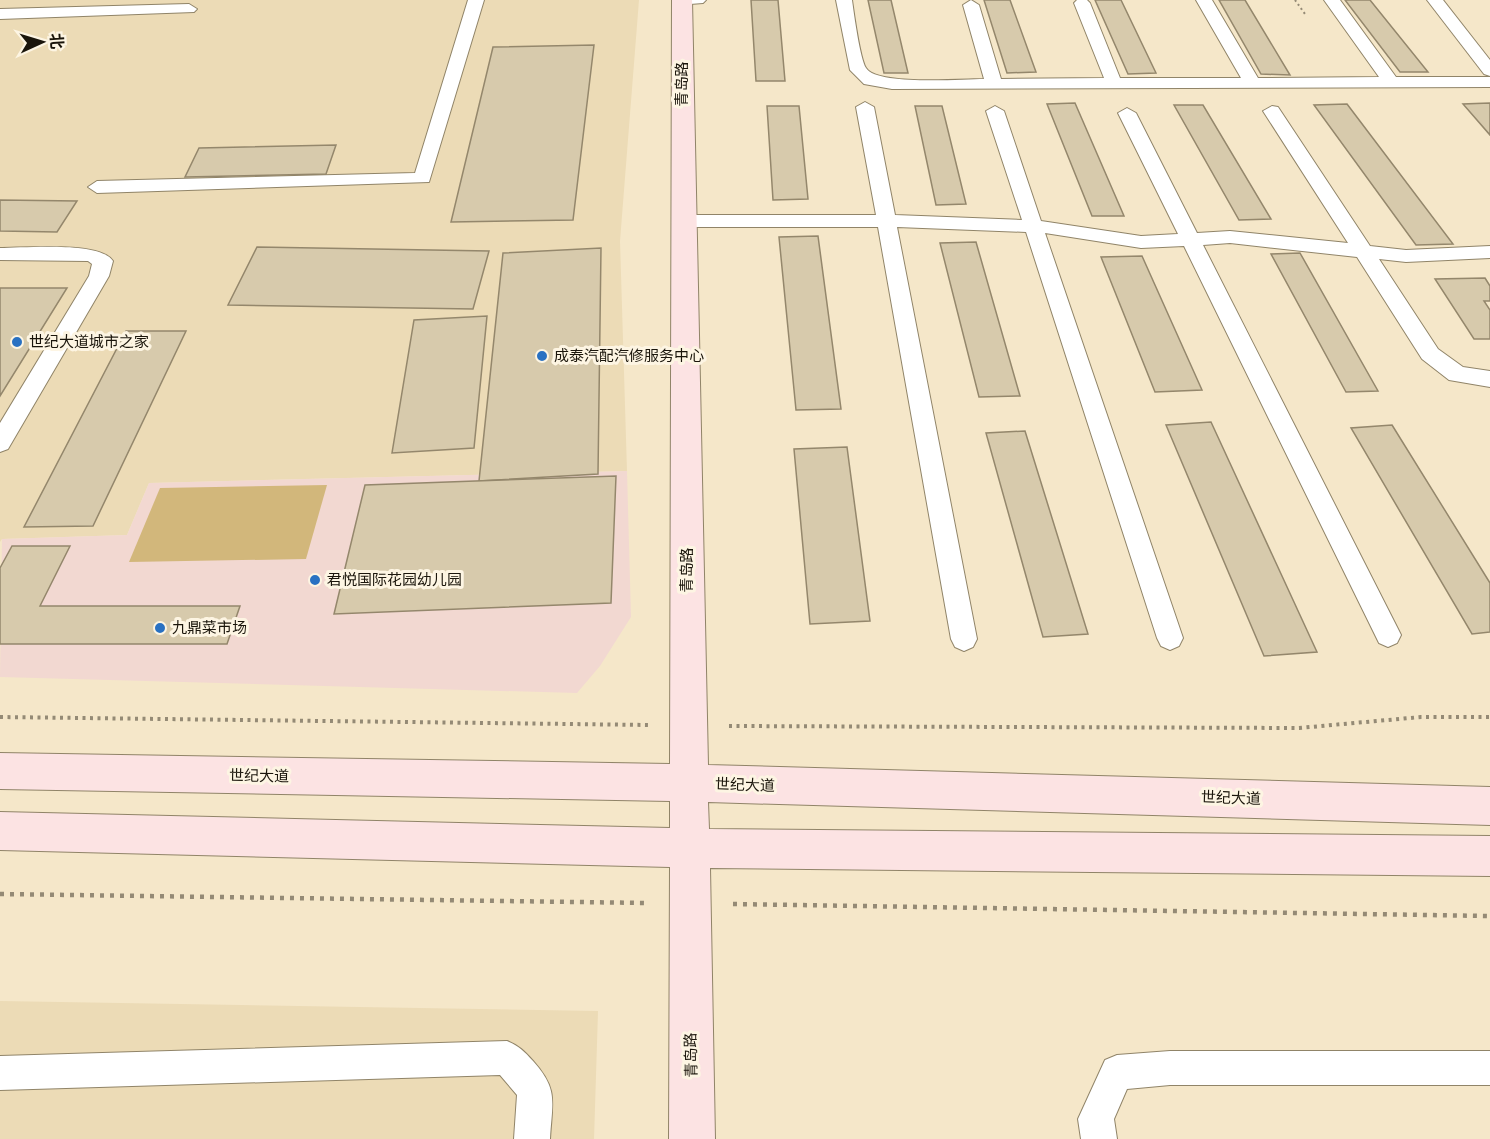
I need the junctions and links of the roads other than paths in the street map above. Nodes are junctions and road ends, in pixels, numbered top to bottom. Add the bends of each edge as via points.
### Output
1 (476, 0) edge
2 (844, 0) edge
3 (1204, 0) edge
4 (1332, 0) edge
5 (1435, 0) edge
6 (687, 1) edge
7 (1082, 3) dead end
8 (971, 5) dead end
9 (189, 9) dead end
10 (0, 14) edge
11 (1490, 71) edge
12 (1252, 82) junction
13 (1391, 82) junction
14 (1490, 82) edge
15 (994, 83) junction
16 (1114, 83) junction
17 (865, 107) dead end
18 (995, 111) dead end
19 (1272, 111) dead end
20 (1127, 113) dead end
21 (97, 187) dead end
22 (684, 221) junction
23 (886, 221) junction
24 (1034, 227) junction
25 (1190, 239) junction
26 (1363, 252) junction
27 (1490, 252) edge
28 (0, 254) edge
29 (1490, 379) edge
30 (0, 443) edge
31 (1388, 635) dead end
32 (1170, 638) dead end
33 (964, 639) dead end
34 (0, 771) edge
35 (688, 783) junction
36 (1490, 806) edge
37 (0, 831) edge
38 (687, 848) junction
39 (1490, 856) edge
40 (1490, 1068) edge
41 (0, 1073) edge
42 (532, 1139) edge
43 (692, 1139) edge
44 (1099, 1139) edge

1 - 21 lane via 423,178
2 - 15 lane via 855,64 870,80 892,84
3 - 12 lane
4 - 13 lane
5 - 11 lane
6 - 22 street, 青岛路
7 - 16 lane
8 - 15 lane
9 - 10 lane
12 - 13 lane
12 - 16 lane
13 - 14 lane
15 - 16 lane
17 - 23 lane
18 - 24 lane
19 - 26 lane
20 - 25 lane
22 - 23 lane
22 - 35 street, 青岛路
23 - 24 lane
23 - 33 lane
24 - 25 lane via 1141,242
24 - 32 lane
25 - 26 lane via 1230,237
25 - 31 lane
26 - 27 lane via 1406,256
26 - 29 lane via 1430,354 1457,374
28 - 30 lane via 92,255 103,261 99,276
34 - 35 street, 世纪大道
35 - 36 street, 世纪大道
35 - 38 street, 青岛路
37 - 38 street
38 - 39 street
38 - 43 street, 青岛路
40 - 44 lane via 1170,1068 1117,1072 1096,1119
41 - 42 lane via 507,1058 535,1089

